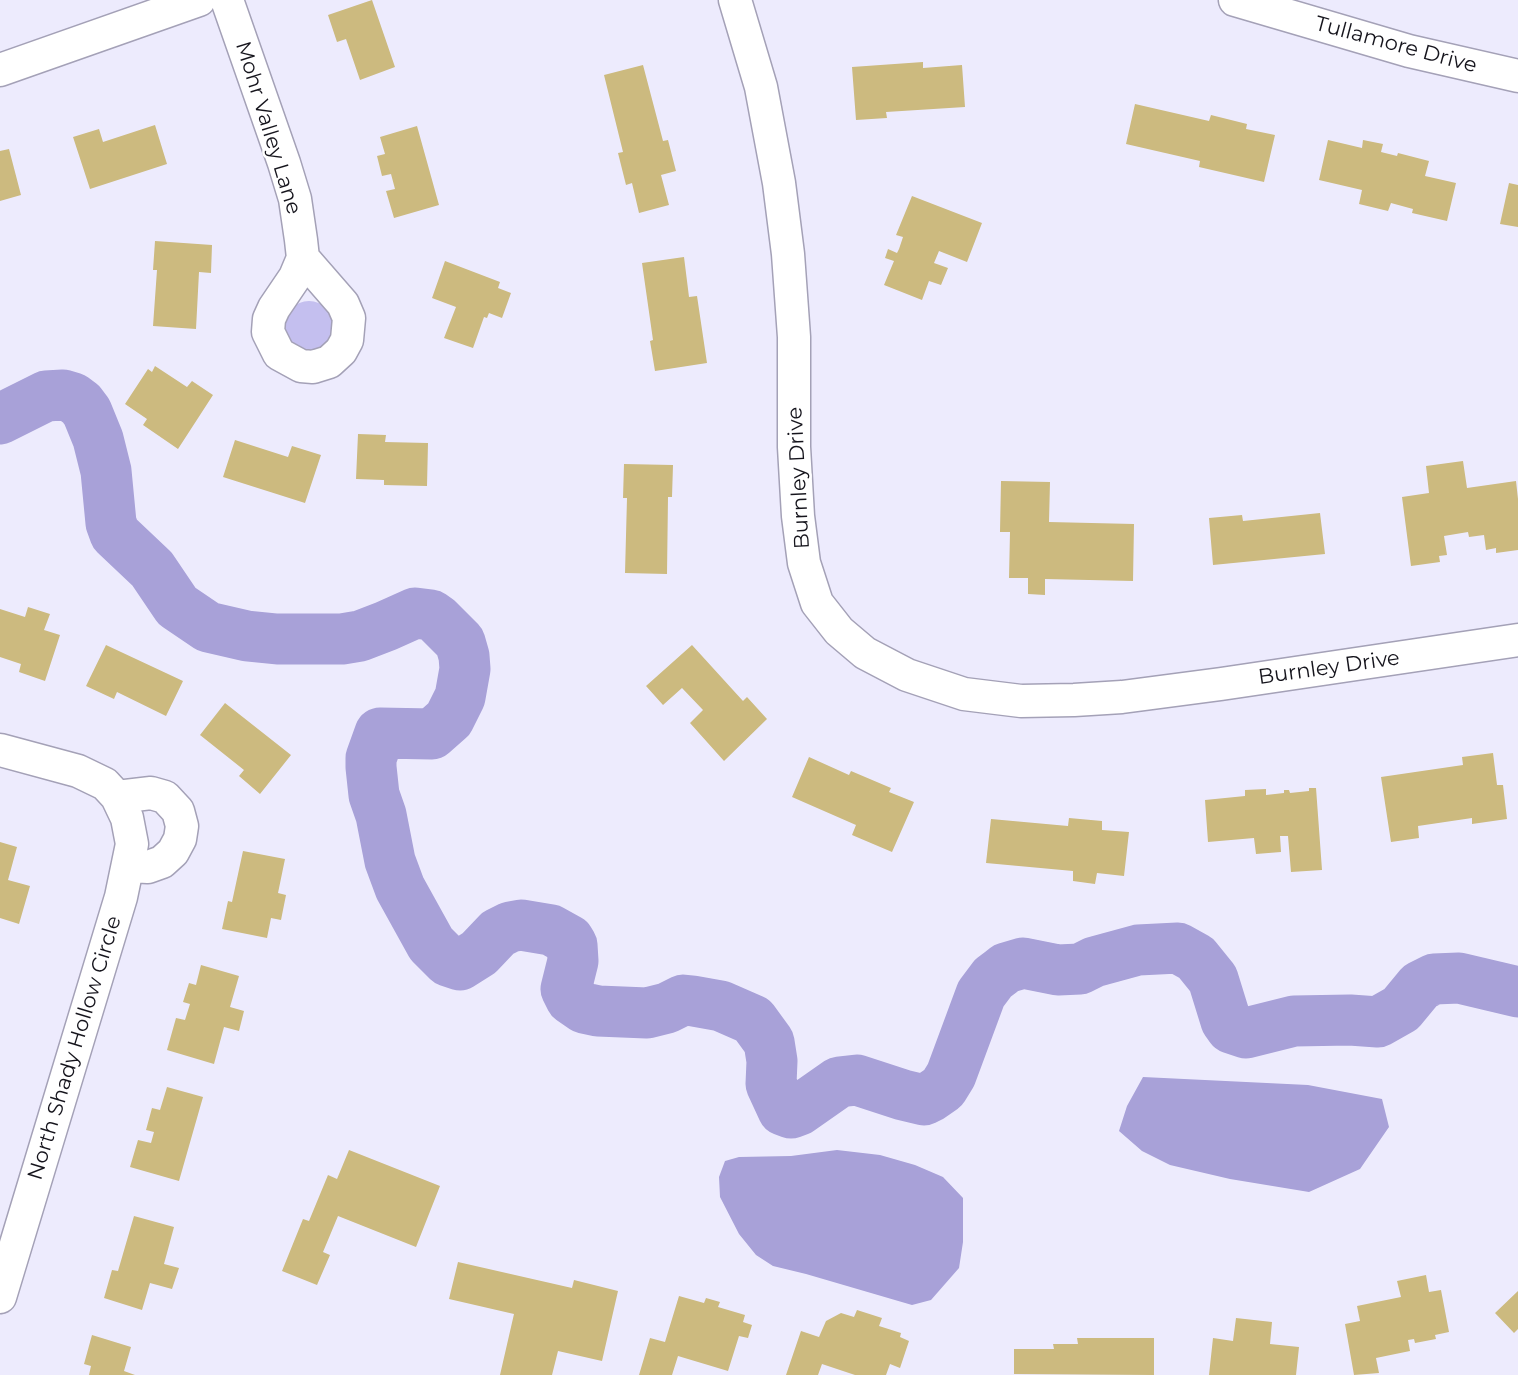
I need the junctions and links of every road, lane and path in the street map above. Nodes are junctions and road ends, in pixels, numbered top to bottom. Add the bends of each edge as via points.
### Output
1 (199, 0) edge
2 (227, 0) edge
3 (735, 0) edge
4 (1235, 0) edge
5 (0, 70) edge
6 (1518, 76) edge
7 (303, 258) dead end
8 (1518, 640) edge
9 (0, 750) edge
10 (117, 797) junction
11 (128, 866) junction
12 (0, 1297) edge

1 - 5 street
2 - 7 street, Mohr Valley Lane via 295,200
3 - 8 street, Burnley Drive via 761,87 788,254 794,447 804,563 817,603 839,631 865,653 907,675 964,694 1021,701 1074,700 1209,686
4 - 6 street, Tullamore Drive via 1409,51
9 - 10 street via 78,771 105,784
10 - 11 street, North Shady Hollow Circle via 132,844
10 - 11 street via 151,793 166,797 182,826 173,852 162,862
11 - 12 street, North Shady Hollow Circle

